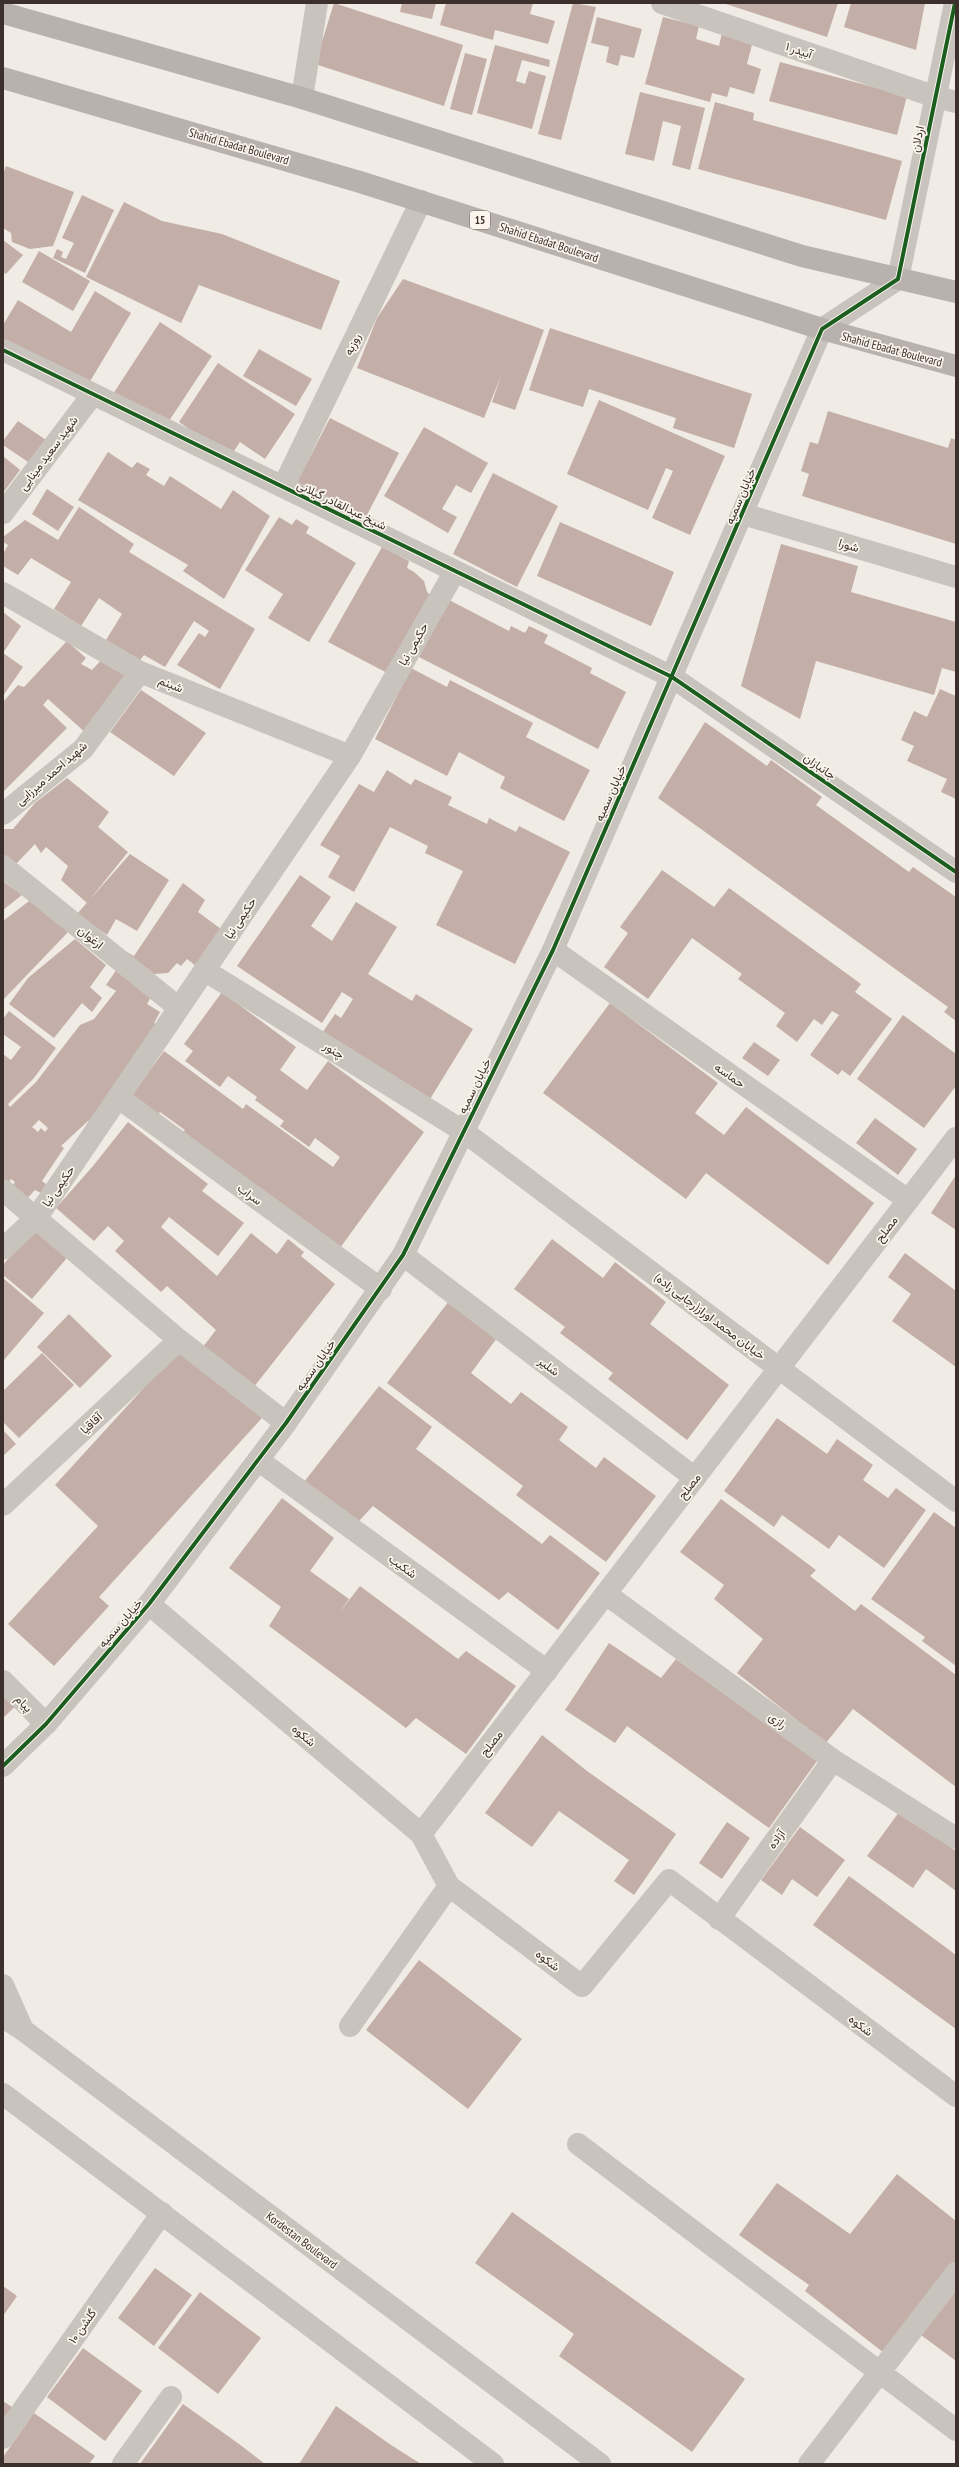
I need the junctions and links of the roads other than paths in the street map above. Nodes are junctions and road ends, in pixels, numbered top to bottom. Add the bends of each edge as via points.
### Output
1 (316, 3) edge
2 (662, 3) edge
3 (956, 3) edge
4 (3, 13) edge
5 (3, 78) edge
6 (302, 98) junction
7 (946, 100) edge
8 (421, 201) junction
9 (898, 279) junction
10 (956, 292) edge
11 (822, 329) junction
12 (3, 350) edge
13 (956, 366) edge
14 (93, 394) junction
15 (283, 487) junction
16 (3, 513) edge
17 (743, 514) junction
18 (455, 571) junction
19 (956, 577) edge
20 (3, 592) edge
21 (140, 672) junction
22 (672, 677) junction
23 (350, 756) junction
24 (3, 814) edge
25 (3, 866) edge
26 (956, 872) edge
27 (553, 950) junction
28 (204, 970) junction
29 (179, 1008) junction
30 (119, 1098) junction
31 (463, 1131) junction
32 (956, 1138) edge
33 (3, 1190) edge
34 (908, 1200) junction
35 (37, 1217) junction
36 (3, 1249) edge
37 (403, 1254) junction
38 (381, 1289) junction
39 (179, 1340) junction
40 (779, 1368) junction
41 (286, 1423) junction
42 (258, 1460) junction
43 (695, 1478) junction
44 (956, 1501) edge
45 (3, 1505) edge
46 (606, 1594) junction
47 (149, 1604) junction
48 (547, 1671) junction
49 (3, 1681) edge
50 (46, 1724) junction
51 (833, 1760) junction
52 (3, 1766) edge
53 (421, 1834) junction
54 (956, 1838) edge
55 (449, 1886) junction
56 (719, 1918) junction
57 (3, 1985) edge
58 (3, 2018) edge
59 (350, 2026) dead end
60 (23, 2030) junction
61 (3, 2094) edge
62 (956, 2096) edge
63 (578, 2144) dead end
64 (162, 2214) junction
65 (956, 2273) edge
66 (880, 2372) junction
67 (171, 2397) dead end
68 (956, 2430) edge
69 (3, 2438) edge
70 (123, 2464) edge
71 (493, 2464) edge
72 (600, 2464) edge
73 (809, 2464) edge

1 - 6 street
2 - 7 street, آبیدر ۱
3 - 7 street, اردلان
4 - 6 main road
5 - 8 main road, Shahid Ebadat Boulevard / 15
6 - 9 main road via 802,256
7 - 9 street, اردلان
8 - 11 main road, Shahid Ebadat Boulevard / 15
8 - 15 street, روزبه
9 - 10 main road
9 - 11 street
11 - 13 main road, Shahid Ebadat Boulevard / 15
11 - 17 street, خیابان سمیه
12 - 14 street, شیخ عبدالقادر گیلانی
14 - 15 street, شیخ عبدالقادر گیلانی
14 - 16 street, شهید سعید مینایی
15 - 18 street, شیخ عبدالقادر گیلانی
17 - 19 street, شورا
17 - 22 street, خیابان سمیه
18 - 22 street, شیخ عبدالقادر گیلانی
18 - 23 street, حکیمی نیا
20 - 21 street, شبنم
21 - 23 street, شبنم
21 - 24 street, شهید احمد میرزایی via 83,749
22 - 26 street, جانبازان
22 - 27 street, خیابان سمیه
23 - 28 street, حکیمی نیا
25 - 29 street, ارغوان
27 - 31 street, خیابان سمیه
27 - 34 street, حماسه
28 - 29 street, حکیمی نیا
28 - 31 street, چنور
29 - 30 street, حکیمی نیا
30 - 35 street, حکیمی نیا
30 - 38 street, سراب
31 - 37 street, خیابان سمیه
31 - 40 street, خیابان محمد اوراز(رجایی زاده)
32 - 34 street, مصلح
33 - 35 street
34 - 40 street, مصلح
35 - 36 street, حکیمی نیا
35 - 39 street
37 - 38 street, خیابان سمیه
37 - 43 street, شلیر
38 - 41 street, خیابان سمیه
39 - 41 street
39 - 45 street, آقاقیا
40 - 43 street, مصلح
40 - 44 street, خیابان محمد اوراز(رجایی زاده)
41 - 42 street, خیابان سمیه
42 - 47 street, خیابان سمیه
42 - 48 street, شکیب
43 - 46 street, مصلح
46 - 48 street, مصلح
46 - 51 street, رازی
47 - 50 street, خیابان سمیه
47 - 53 street, شکوه
48 - 53 street, مصلح
49 - 50 street, پیام
50 - 52 street, خیابان سمیه
51 - 54 street, رازی
51 - 56 street, آزاده
53 - 55 street, شکوه
55 - 56 street, شکوه via 582,1986 669,1880
55 - 59 street
56 - 62 street, شکوه
57 - 60 street
58 - 60 street, Kordestan Boulevard
60 - 72 street, Kordestan Boulevard
61 - 64 street
63 - 66 street
64 - 69 street, گلشن ۱۰
64 - 71 street
65 - 66 street
66 - 68 street
66 - 73 street
67 - 70 street

